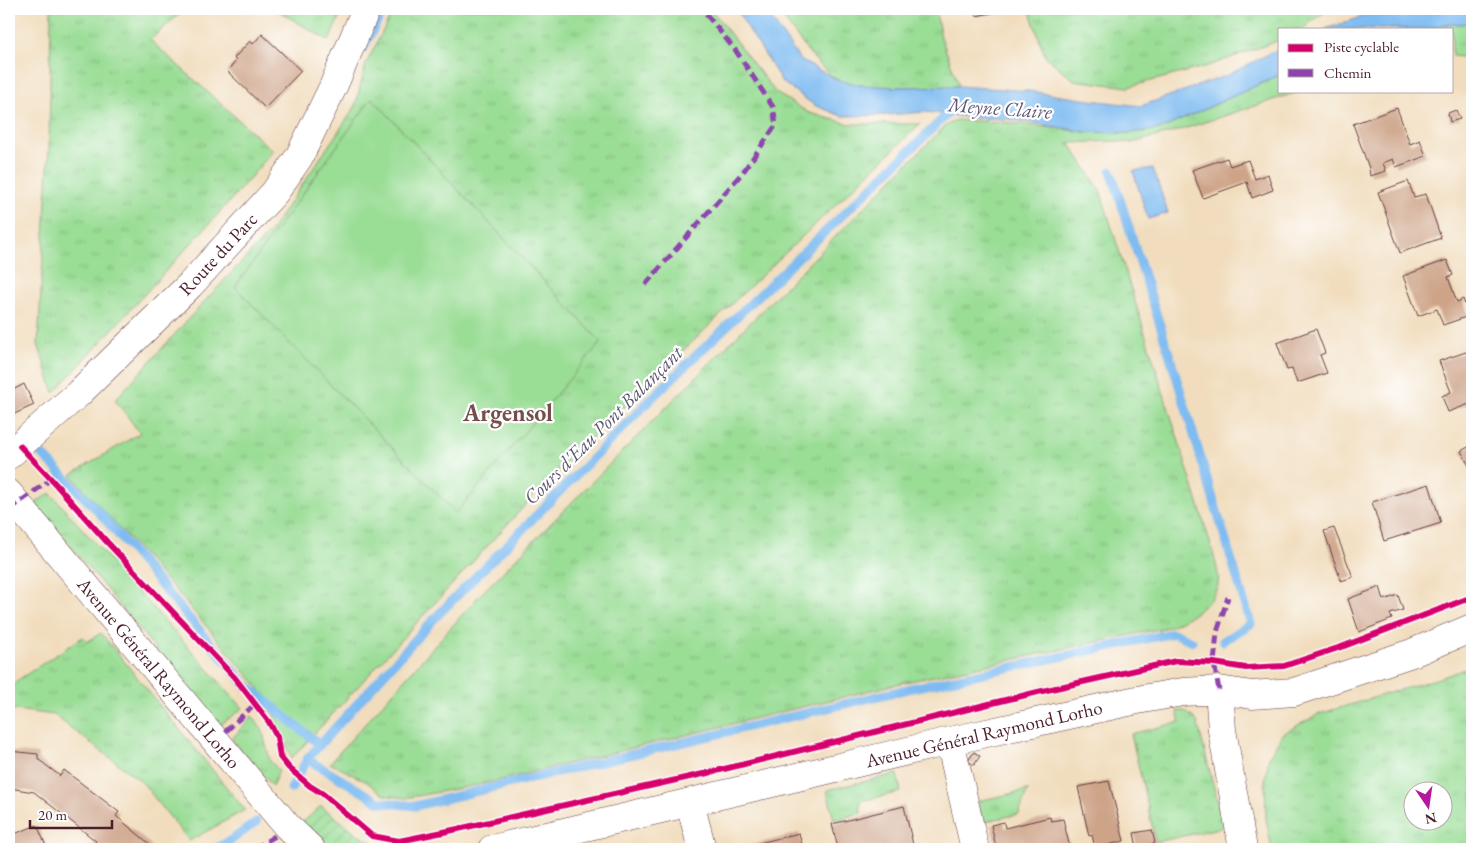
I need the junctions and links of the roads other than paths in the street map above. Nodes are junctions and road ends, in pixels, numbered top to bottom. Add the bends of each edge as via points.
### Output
1 (366, 9) edge
2 (9, 455) edge
3 (9, 494) edge
4 (1472, 628) edge
5 (1219, 690) junction
6 (950, 741) junction
7 (690, 803) junction
8 (311, 849) edge
9 (492, 849) edge
10 (702, 849) edge
11 (975, 849) edge
12 (1243, 849) edge

1 - 2 street, Route du Parc via 299,157 275,192 190,286
3 - 8 street, Avenue Général Raymond Lorho via 287,826
4 - 5 street, Avenue Général Raymond Lorho via 1412,653 1294,692 1252,695
5 - 6 street, Avenue Général Raymond Lorho via 1137,700
5 - 12 street via 1223,738
6 - 7 street, Avenue Général Raymond Lorho
6 - 11 street
7 - 9 street, Avenue Général Raymond Lorho
7 - 10 street

